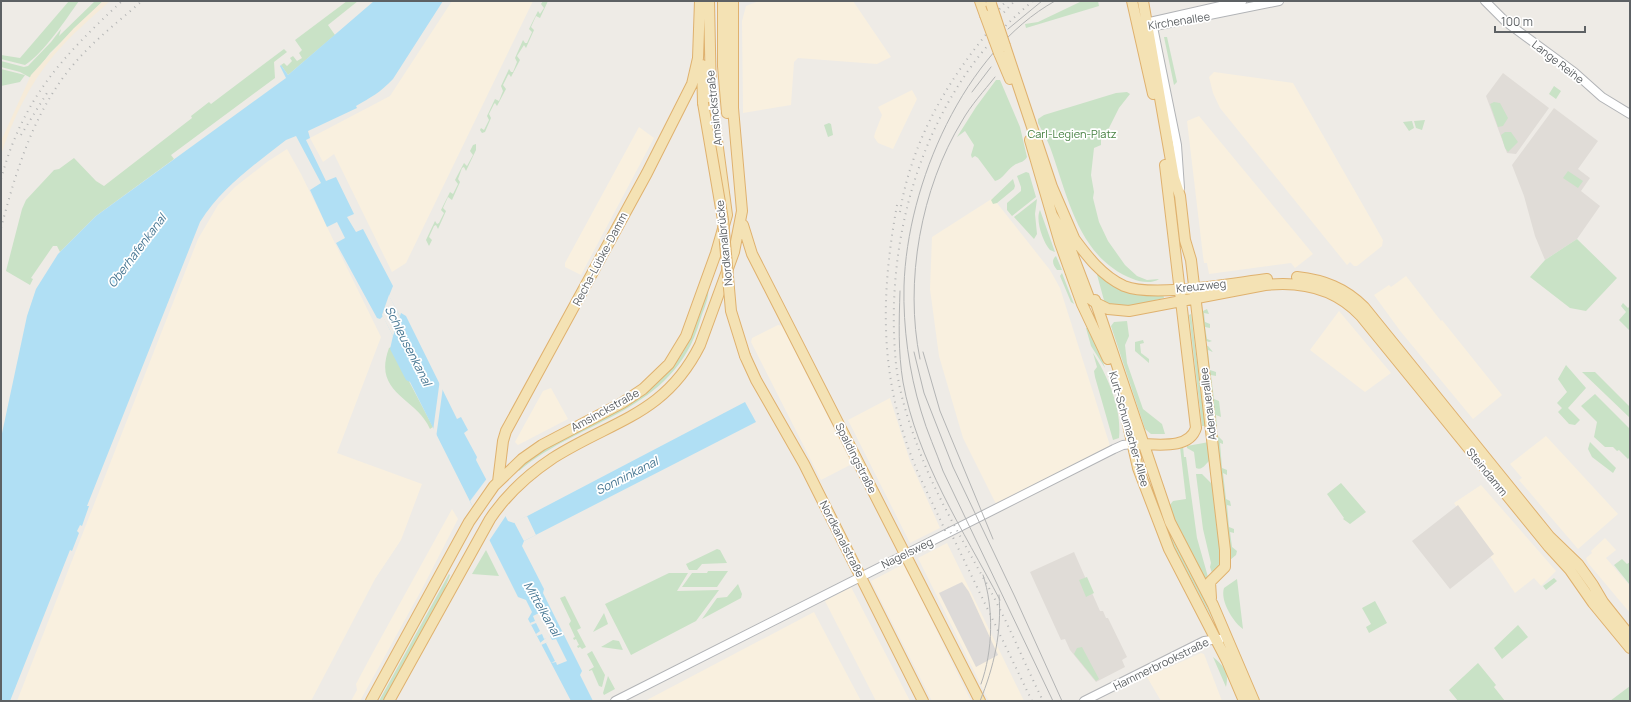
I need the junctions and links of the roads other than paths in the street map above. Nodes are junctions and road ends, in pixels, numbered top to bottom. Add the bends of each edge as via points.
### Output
1 (700, 1) edge
2 (709, 1) edge
3 (723, 1) edge
4 (733, 1) edge
5 (980, 1) edge
6 (1132, 1) edge
7 (1143, 1) edge
8 (1242, 1) edge
9 (1280, 1) edge
10 (1489, 2) edge
11 (990, 3) edge
12 (1149, 25) junction
13 (1137, 26) junction
14 (700, 35) junction
15 (1002, 50) junction
16 (710, 56) junction
17 (1159, 91) junction
18 (703, 103) junction
19 (1630, 114) edge
20 (738, 174) junction
21 (742, 211) junction
22 (1052, 215) junction
23 (1073, 237) junction
24 (1194, 287) junction
25 (1180, 289) junction
26 (1344, 296) junction
27 (1195, 299) junction
28 (1181, 302) junction
29 (1096, 303) junction
30 (756, 380) joint
31 (1184, 441) joint
32 (1132, 444) junction
33 (1144, 444) junction
34 (496, 484) junction
35 (904, 555) junction
36 (861, 576) junction
37 (1213, 605) junction
38 (1630, 636) edge
39 (1216, 639) junction
40 (1228, 641) junction
41 (1630, 648) edge
42 (372, 701) edge
43 (389, 701) edge
44 (615, 701) edge
45 (923, 701) edge
46 (980, 701) edge
47 (1084, 701) edge
48 (1244, 701) edge
49 (1254, 701) edge

1 - 14 main road
2 - 16 main road, Amsinckstraße
3 - 20 main road, Amsinckstraße via 724,90
4 - 20 main road, Amsinckstraße via 733,108
5 - 15 main road, bridge
6 - 13 main road
7 - 12 main road
8 - 12 street, Kirchenallee
9 - 12 street, Kirchenallee
10 - 19 street, Lange Reihe via 1506,22 1574,72 1602,97
11 - 15 main road, bridge
12 - 13 street, Kirchenallee
12 - 17 main road
13 - 17 main road
14 - 18 main road, Nordkanalbrücke
14 - 34 main road, Recha-Lübke-Damm via 696,72 675,119 506,431
15 - 22 main road, Kurt-Schumacher-Allee
15 - 23 main road, Kurt-Schumacher-Allee
16 - 18 main road, Nordkanalbrücke
16 - 34 main road, Amsinckstraße via 712,106 727,215 686,336 669,364 643,389 542,445 522,459
17 - 24 main road, Adenauerallee via 1174,178 1180,196
17 - 25 main road, Adenauerallee
18 - 30 main road, Nordkanalbrücke, bridge via 723,220 732,311 745,356
20 - 21 main road, Amsinckstraße
21 - 35 main road, Spaldingstraße via 744,230 752,254
21 - 43 main road, Amsinckstraße via 734,252 693,358 664,394 635,416 565,451 536,470 502,503 484,530
22 - 29 main road, Kurt-Schumacher-Allee via 1068,240 1086,292
22 - 32 main road, Kurt-Schumacher-Allee via 1080,297 1110,366 1122,401
23 - 25 main road, Kreuzweg via 1096,265 1120,284 1143,291
23 - 29 main road, Kurt-Schumacher-Allee
24 - 25 main road, Kreuzweg
24 - 26 main road, Kreuzweg via 1289,277 1319,281
24 - 27 main road, Adenauerallee
25 - 28 main road, Adenauerallee
26 - 27 main road, Kreuzweg via 1315,287 1286,283
26 - 38 main road, Steindamm via 1364,307 1549,536 1578,564
26 - 41 main road, Steindamm via 1570,570
27 - 28 main road, Kreuzweg
27 - 37 main road, Adenauerallee via 1226,557 1225,567 1210,582
28 - 29 main road, Kreuzweg via 1124,311 1108,309
28 - 31 main road, Adenauerallee via 1196,425 1192,436
29 - 33 main road, Kurt-Schumacher-Allee
30 - 36 main road, Nordkanalstraße via 804,464
31 - 33 main road, Nagelsweg
32 - 33 main road, Nagelsweg
32 - 35 street, Nagelsweg via 1114,449
32 - 39 main road, Kurt-Schumacher-Allee via 1138,468 1173,560
33 - 37 main road, Kurt-Schumacher-Allee via 1173,529
34 - 42 main road, Amsinckstraße via 475,511
35 - 36 street, Nagelsweg
35 - 46 main road, Spaldingstraße
36 - 44 street, Nagelsweg
36 - 45 main road, Nordkanalstraße
37 - 40 main road, Kurt-Schumacher-Allee
39 - 40 street
39 - 47 street, Hammerbrookstraße via 1204,641
39 - 48 main road, Kurt-Schumacher-Allee
40 - 49 main road, Kurt-Schumacher-Allee

